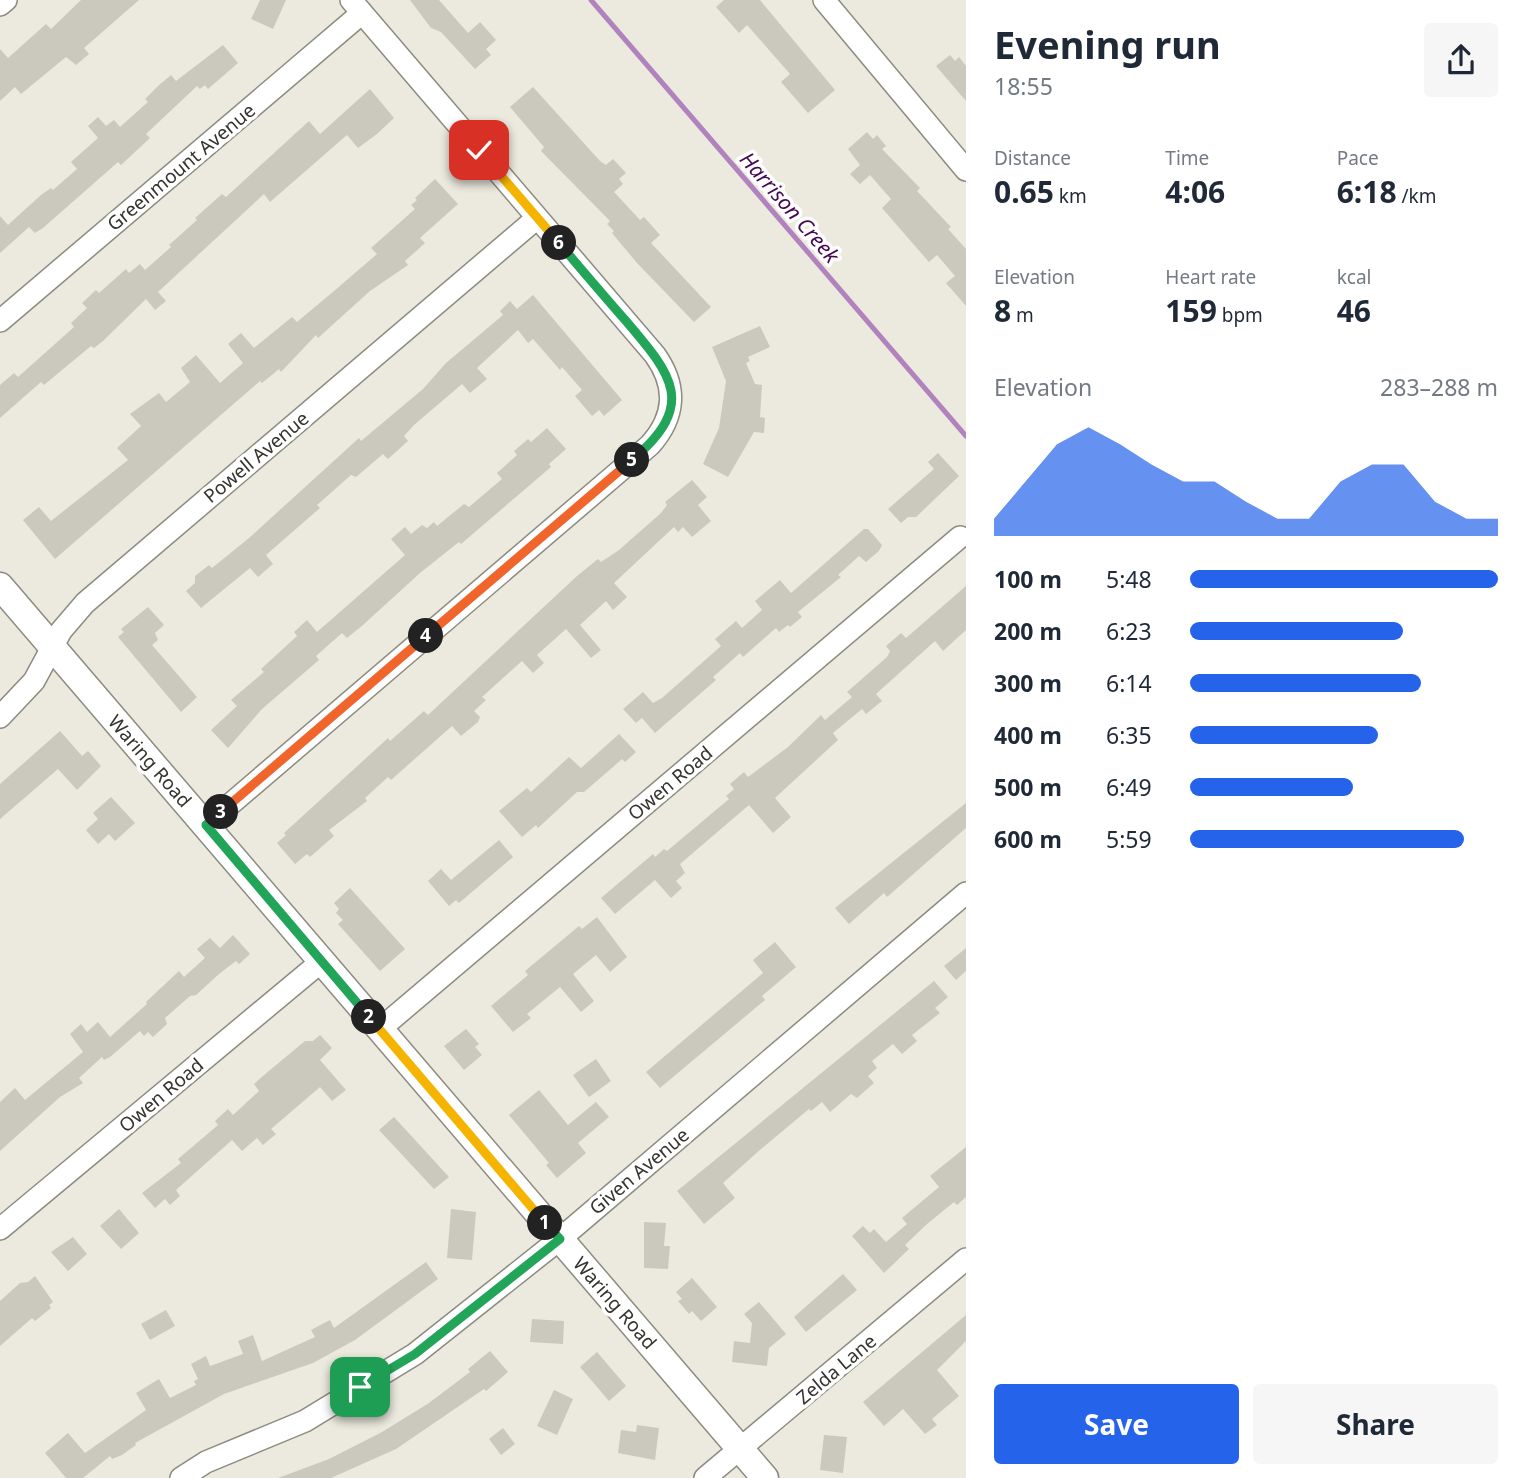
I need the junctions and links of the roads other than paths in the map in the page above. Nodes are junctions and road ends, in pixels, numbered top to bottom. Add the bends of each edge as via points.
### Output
1 (6, 0) edge
2 (824, 0) edge
3 (0, 5) edge
4 (357, 6) edge
5 (966, 169) edge
6 (537, 218) junction
7 (0, 321) edge
8 (960, 537) dead end
9 (0, 586) edge
10 (52, 648) junction
11 (0, 717) edge
12 (206, 825) junction
13 (966, 892) edge
14 (321, 961) junction
15 (380, 1029) junction
16 (0, 1229) edge
17 (560, 1239) junction
18 (966, 1259) edge
19 (740, 1450) junction
20 (181, 1478) edge
21 (705, 1478) edge
22 (765, 1478) edge

1 - 3 street
2 - 5 street
4 - 6 street
4 - 7 street, Greenmount Avenue
6 - 10 street, Powell Avenue via 100,590 73,616
6 - 12 street via 668,376 671,403 663,429 650,445
8 - 15 street, Owen Road
9 - 10 street, Waring Road
10 - 11 street, Powell Avenue via 34,681
10 - 12 street, Waring Road
12 - 14 street, Waring Road
13 - 17 street, Given Avenue
14 - 15 street, Waring Road
14 - 16 street, Owen Road
15 - 17 street, Waring Road
17 - 19 street, Waring Road
17 - 20 street, Given Avenue via 415,1354 305,1421 206,1462
18 - 19 street, Zelda Lane
19 - 21 street, Zelda Lane
19 - 22 street, Waring Road

